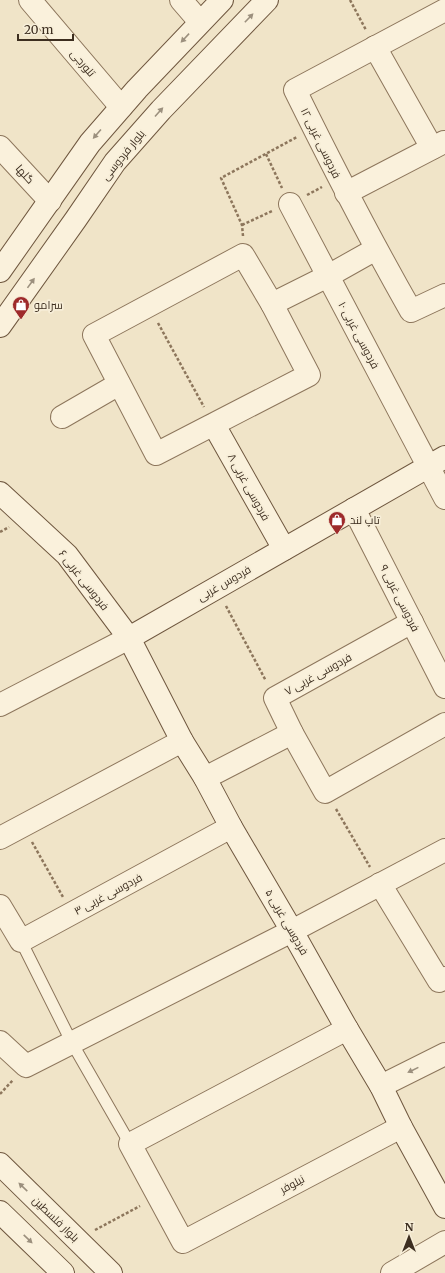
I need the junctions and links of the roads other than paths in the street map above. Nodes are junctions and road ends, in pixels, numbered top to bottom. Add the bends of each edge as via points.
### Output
1 (30, 0) edge
2 (181, 0) edge
3 (222, 0) edge
4 (267, 0) edge
5 (445, 10) edge
6 (200, 22) junction
7 (375, 47) junction
8 (120, 108) junction
9 (438, 145) edge
10 (0, 147) edge
11 (346, 193) junction
12 (50, 202) junction
13 (290, 204) road end
14 (376, 249) junction
15 (0, 272) edge
16 (328, 276) junction
17 (445, 295) edge
18 (272, 304) junction
19 (0, 326) edge
20 (120, 384) junction
21 (62, 417) dead end
22 (214, 425) junction
23 (436, 462) edge
24 (0, 493) edge
25 (445, 498) edge
26 (354, 509) junction
27 (284, 549) junction
28 (412, 622) junction
29 (129, 638) junction
30 (445, 687) edge
31 (0, 705) edge
32 (445, 724) edge
33 (292, 733) junction
34 (182, 741) junction
35 (205, 778) junction
36 (232, 827) junction
37 (0, 838) edge
38 (445, 850) edge
39 (380, 884) junction
40 (0, 906) edge
41 (292, 930) junction
42 (21, 941) junction
43 (445, 978) edge
44 (347, 1029) junction
45 (0, 1042) edge
46 (72, 1042) junction
47 (445, 1054) edge
48 (381, 1086) junction
49 (401, 1127) junction
50 (130, 1144) junction
51 (0, 1164) edge
52 (445, 1207) edge
53 (0, 1212) edge
54 (445, 1242) edge
55 (63, 1273) edge
56 (111, 1273) edge
57 (392, 1273) edge

1 - 8 street, تلورجی
2 - 6 street
3 - 6 street
19 -> 4 street, بلوار فردوسی via 115,162 161,110
5 - 7 street, فردوسی غربی ۱۲
6 -> 8 street
7 - 9 street
7 - 11 street, فردوسی غربی ۱۲ via 295,90
8 -> 12 street via 90,143
9 - 11 street
10 - 12 street, گلها
11 - 14 street, فردوسی غربی ۱۲
12 - 15 street
13 - 16 street, فردوسی غربی ۱۰
14 - 16 street
14 - 17 street, فردوسی غربی ۱۲ via 411,311
16 - 18 street
16 - 23 street, فردوسی غربی ۱۰
18 - 20 street via 243,255 94,334
18 - 22 street via 309,375
20 - 21 street
20 - 22 street via 156,454
22 - 27 street, فردوسی غربی ۸
23 - 25 street, فردوسی غربی ۱۰
23 - 26 street, فردوس غربی
24 - 29 street, فردوسی غربی ۶ via 67,555
26 - 27 street, فردوس غربی
26 - 28 street, فردوسی غربی ۹
27 - 29 street, فردوس غربی
28 - 30 street, فردوسی غربی ۹
28 - 33 street, فردوسی غربی ۷ via 275,698
29 - 31 street, فردوس غربی
29 - 34 street, فردوسی غربی ۵
32 - 33 street, فردوسی غربی ۷ via 325,792
33 - 35 street
34 - 35 street, فردوسی غربی ۵
34 - 37 street
35 - 36 street, فردوسی غربی ۵
36 - 41 street, فردوسی غربی ۵
36 - 42 street, فردوسی غربی ۳
38 - 39 street
39 - 41 street
39 - 43 street via 439,981
40 - 42 street
41 - 44 street, فردوسی غربی ۵
41 - 46 street
42 - 46 lane
44 - 48 street, فردوسی غربی ۵
44 - 50 street
45 - 46 street via 26,1066
46 - 50 lane
47 -> 48 street
48 - 49 street, فردوسی غربی ۵
49 - 50 street, نیلوفر via 182,1242
49 - 52 street, فردوسی غربی ۵
56 -> 51 street, بلوار فلسطین
53 -> 55 street
54 - 57 street

